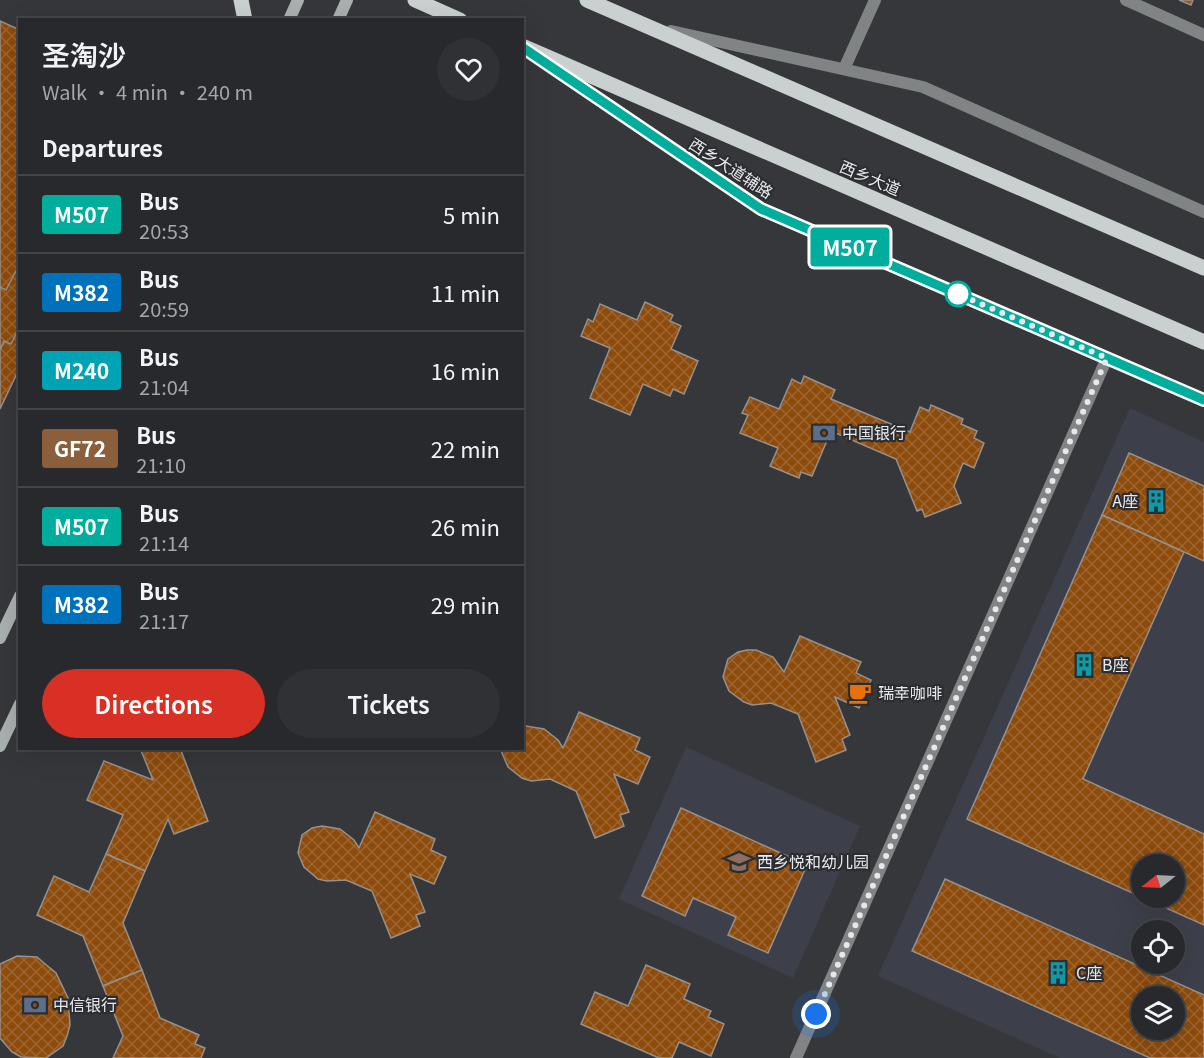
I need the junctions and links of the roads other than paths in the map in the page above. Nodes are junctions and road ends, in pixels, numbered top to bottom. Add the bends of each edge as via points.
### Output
1 (241, 0) edge
2 (298, 0) edge
3 (347, 0) edge
4 (415, 0) edge
5 (587, 0) edge
6 (875, 0) edge
7 (1126, 0) edge
8 (245, 18) edge
9 (290, 18) edge
10 (339, 18) edge
11 (456, 18) edge
12 (646, 26) junction
13 (1204, 35) edge
14 (524, 48) edge
15 (524, 48) edge
16 (844, 69) junction
17 (1204, 212) edge
18 (1204, 268) edge
19 (1204, 342) edge
20 (1107, 358) junction
21 (1204, 400) edge
22 (18, 600) edge
23 (0, 638) edge
24 (18, 708) edge
25 (0, 746) edge
26 (796, 1058) edge

1 - 8 main road
2 - 9 main road
3 - 10 main road
4 - 11 main road
5 - 12 main road
6 - 16 street
7 - 13 street
12 - 16 street
12 - 18 main road
14 - 19 main road, 西乡大道
15 - 20 street, 西乡大道辅路 via 761,209
16 - 17 street via 923,87
20 - 21 street, 西乡大道辅路
20 - 26 street
22 - 23 main road
24 - 25 main road

